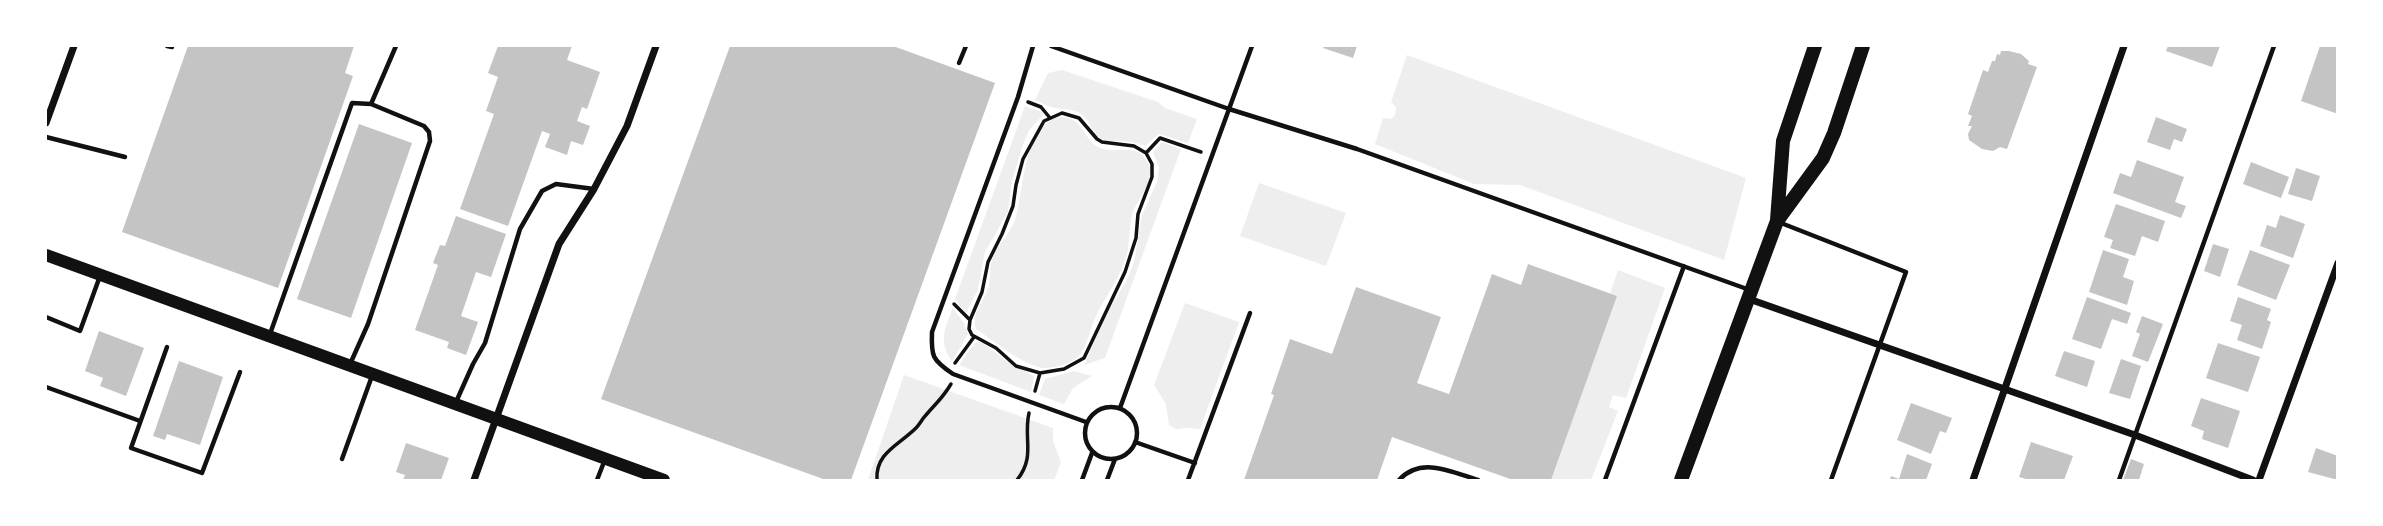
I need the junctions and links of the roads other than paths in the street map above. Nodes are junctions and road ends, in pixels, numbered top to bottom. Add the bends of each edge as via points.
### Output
1 (74, 46) edge
2 (397, 46) edge
3 (656, 46) edge
4 (966, 46) edge
5 (1033, 46) edge
6 (1051, 46) edge
7 (1252, 46) edge
8 (1815, 46) edge
9 (1863, 46) edge
10 (2124, 46) edge
11 (2274, 46) edge
12 (959, 63) dead end
13 (372, 104) junction
14 (1229, 109) junction
15 (46, 123) edge
16 (46, 136) edge
17 (125, 157) dead end
18 (594, 189) junction
19 (1777, 221) junction
20 (46, 255) edge
21 (2337, 263) edge
22 (1684, 266) junction
23 (100, 275) junction
24 (1750, 295) junction
25 (1250, 313) dead end
26 (46, 317) edge
27 (269, 337) junction
28 (1879, 345) junction
29 (167, 347) dead end
30 (349, 366) junction
31 (240, 372) dead end
32 (372, 375) junction
33 (46, 387) edge
34 (2005, 389) junction
35 (455, 405) junction
36 (1120, 408) junction
37 (496, 420) junction
38 (141, 421) junction
39 (1086, 422) junction
40 (2135, 436) junction
41 (1135, 442) junction
42 (1092, 453) junction
43 (342, 459) dead end
44 (604, 459) junction
45 (1115, 459) junction
46 (1195, 463) junction
47 (474, 481) edge
48 (597, 481) edge
49 (664, 481) edge
50 (1082, 481) edge
51 (1107, 481) edge
52 (1188, 481) edge
53 (1399, 481) edge
54 (1478, 481) edge
55 (1605, 481) edge
56 (1682, 481) edge
57 (1832, 481) edge
58 (1973, 481) edge
59 (2119, 481) edge
60 (2253, 481) edge
61 (2259, 481) edge

1 - 15 street
2 - 13 lane
3 - 18 street via 627,127
4 - 12 lane
5 - 39 lane via 932,332 931,351 939,365 953,374
6 - 14 lane
7 - 14 lane
8 - 19 main road via 1783,141
9 - 19 main road via 1823,158
10 - 34 street
11 - 40 lane
13 - 27 lane via 352,103
13 - 30 lane via 424,126 430,141 368,324
14 - 22 lane via 1357,149
14 - 36 lane
16 - 17 lane
18 - 35 lane via 556,184 542,191 520,229 485,343
18 - 37 street via 559,244
19 - 24 main road
19 - 28 lane via 1906,272
20 - 23 main road
21 - 61 street
22 - 24 lane
22 - 55 lane
23 - 26 lane via 80,331
23 - 27 main road
24 - 28 street
24 - 56 main road
25 - 46 lane
27 - 30 main road
28 - 34 street
28 - 57 lane
29 - 38 lane
30 - 32 main road
31 - 38 lane via 202,473 131,448
32 - 35 main road
32 - 43 lane
33 - 38 lane
34 - 40 street
34 - 58 street
35 - 37 main road
36 - 39 lane via 1104,407
36 - 41 lane via 1137,427
37 - 44 main road
37 - 47 street
39 - 42 lane via 1084,439
40 - 59 lane
40 - 60 street
41 - 45 lane via 1130,452
41 - 46 lane
42 - 45 lane
42 - 50 lane
44 - 48 lane
44 - 49 main road
45 - 51 lane
46 - 52 lane
53 - 54 lane via 1416,467 1436,466

